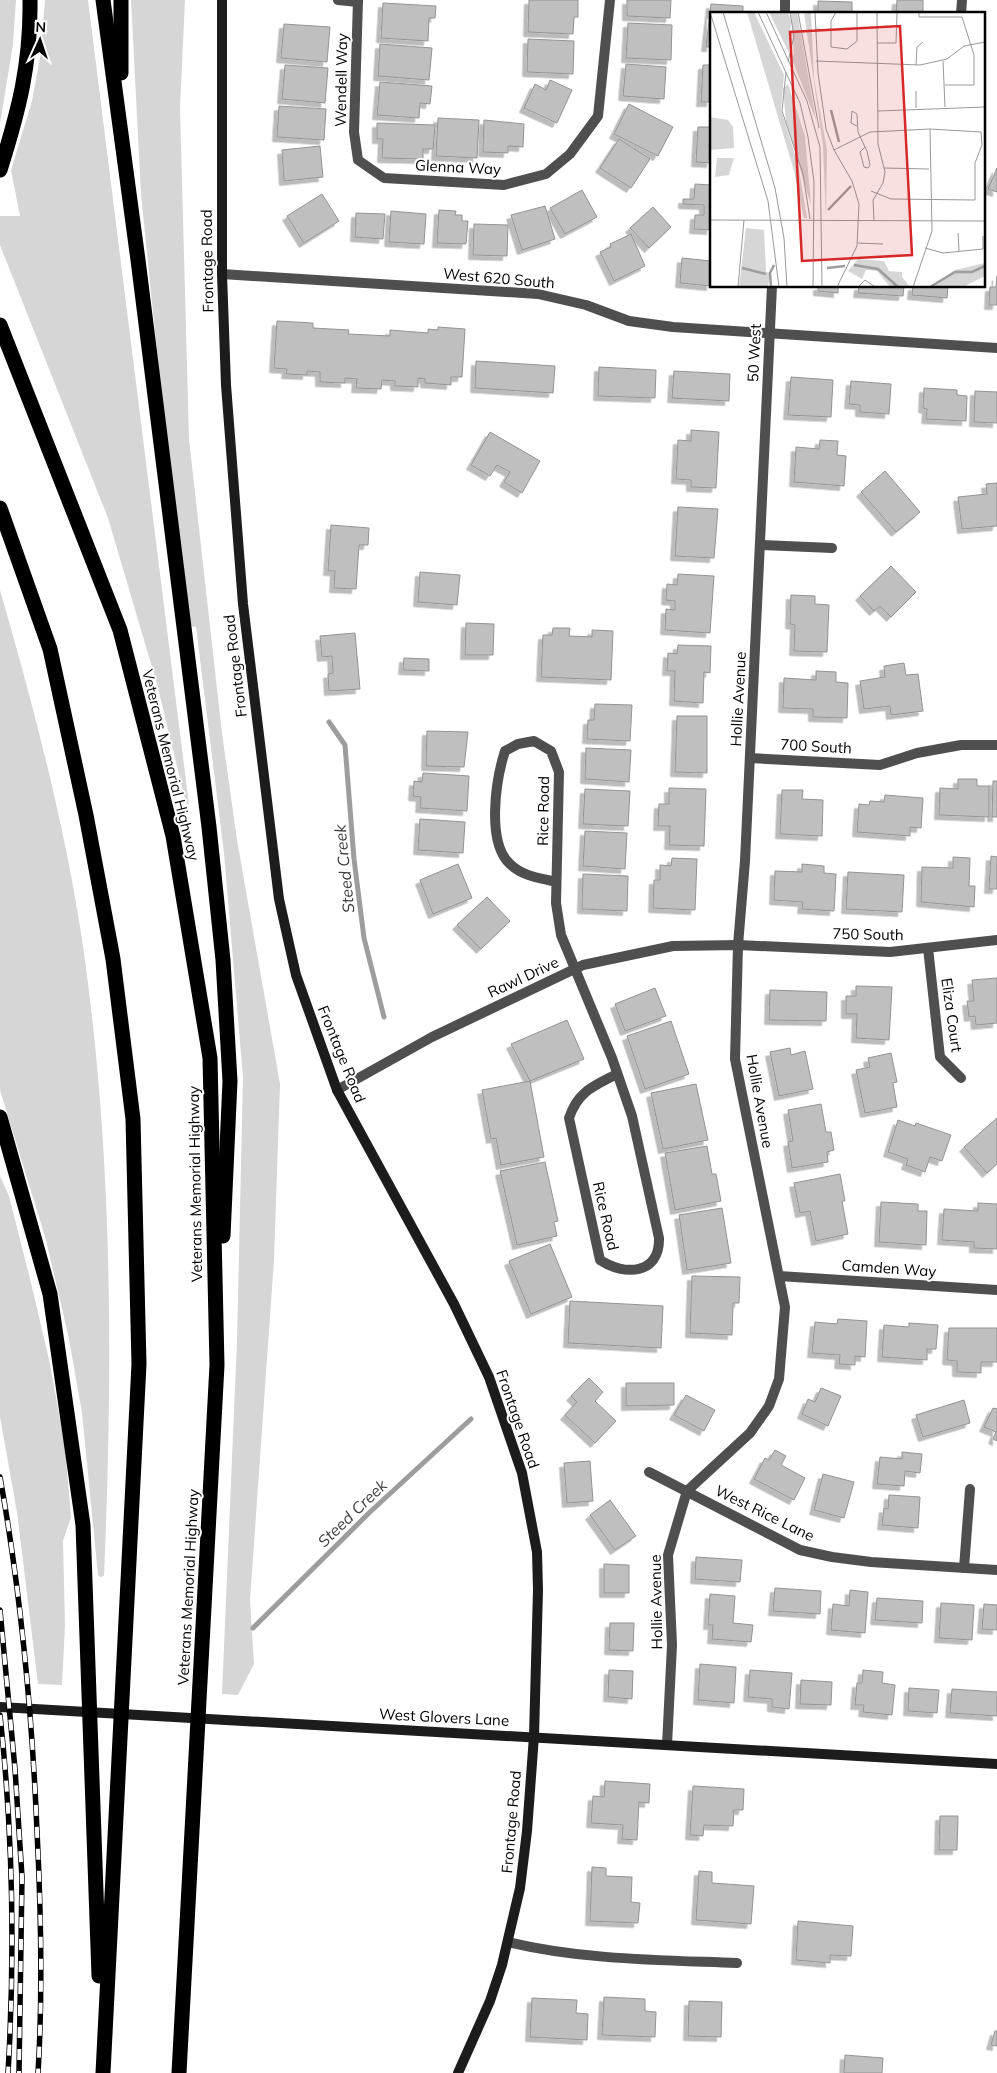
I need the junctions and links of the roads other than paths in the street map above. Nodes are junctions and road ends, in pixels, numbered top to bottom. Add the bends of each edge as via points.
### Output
1 (30, 0) edge
2 (103, 0) edge
3 (121, 0) edge
4 (222, 0) edge
5 (338, 0) edge
6 (610, 0) edge
7 (358, 1) edge
8 (121, 137) junction
9 (358, 160) joint
10 (0, 170) edge
11 (222, 274) junction
12 (772, 288) edge
13 (0, 325) edge
14 (770, 333) junction
15 (997, 348) edge
16 (766, 421) joint
17 (0, 508) edge
18 (760, 545) junction
19 (832, 548) dead end
20 (997, 745) edge
21 (750, 758) junction
22 (556, 882) junction
23 (997, 940) edge
24 (738, 945) junction
25 (928, 948) junction
26 (575, 969) junction
27 (617, 1074) junction
28 (961, 1078) dead end
29 (337, 1090) junction
30 (0, 1117) edge
31 (779, 1276) junction
32 (997, 1290) edge
33 (217, 1365) junction
34 (649, 1472) dead end
35 (970, 1488) dead end
36 (687, 1491) junction
37 (964, 1568) junction
38 (997, 1570) edge
39 (0, 1707) edge
40 (534, 1736) junction
41 (667, 1745) junction
42 (997, 1764) edge
43 (508, 1942) junction
44 (737, 1963) dead end
45 (102, 2073) edge
46 (179, 2073) edge
47 (458, 2073) edge

1 - 10 highway via 30,41 25,79
2 - 8 highway
3 - 8 highway
4 - 11 street, Frontage Road
5 - 7 street
6 - 9 street, Glenna Way via 598,116 570,154 546,174 504,185 384,178
7 - 9 street, Wendell Way via 354,132
8 - 33 highway via 223,960 230,1081
11 - 14 street, West 620 South via 538,294 586,305 629,321
11 - 29 street, Frontage Road via 226,385 243,604 279,899 296,975
12 - 14 street, 50 West
13 - 33 highway, Veterans Memorial Highway via 120,630 174,836 210,1058
14 - 15 street, West 620 South
14 - 16 street, 50 West
16 - 18 street, Hollie Avenue
17 - 45 highway via 50,649 84,805 113,959 133,1119 139,1364
18 - 19 street
18 - 21 street, Hollie Avenue
20 - 21 street, 700 South via 961,745 880,764
21 - 24 street, Hollie Avenue
22 - 22 street, Rice Road via 529,876 510,864 500,852 495,826 498,772 505,752 518,744 534,741 551,751 559,772
22 - 26 street, Rice Road via 561,935
23 - 25 street, 750 South
24 - 25 street, 750 South via 890,952
24 - 26 street, Rawl Drive via 672,946
24 - 31 street, Hollie Avenue via 736,1059
25 - 28 street, Eliza Court via 940,1057
26 - 27 street, Rice Road
26 - 29 street, Rawl Drive via 432,1037
27 - 27 street, Rice Road via 632,1116 660,1246 648,1264 638,1271 621,1271 600,1260 569,1118 582,1093
29 - 40 street, Frontage Road via 454,1304 482,1363 522,1472 537,1552
30 - 45 highway via 50,1294 83,1525
31 - 32 street, Camden Way
31 - 36 street, Hollie Avenue via 785,1307 779,1379 770,1406 750,1433
33 - 46 highway, Veterans Memorial Highway
34 - 36 street, West Rice Lane
35 - 37 street
36 - 37 street, West Rice Lane via 800,1550 862,1561
36 - 41 street, Hollie Avenue via 668,1555 672,1646
37 - 38 street, West Rice Lane
39 - 40 street, West Glovers Lane
40 - 41 street, West Glovers Lane
40 - 43 street, Frontage Road via 524,1860
41 - 42 street, West Glovers Lane
43 - 44 street via 567,1953
43 - 47 street, Frontage Road via 490,2001

